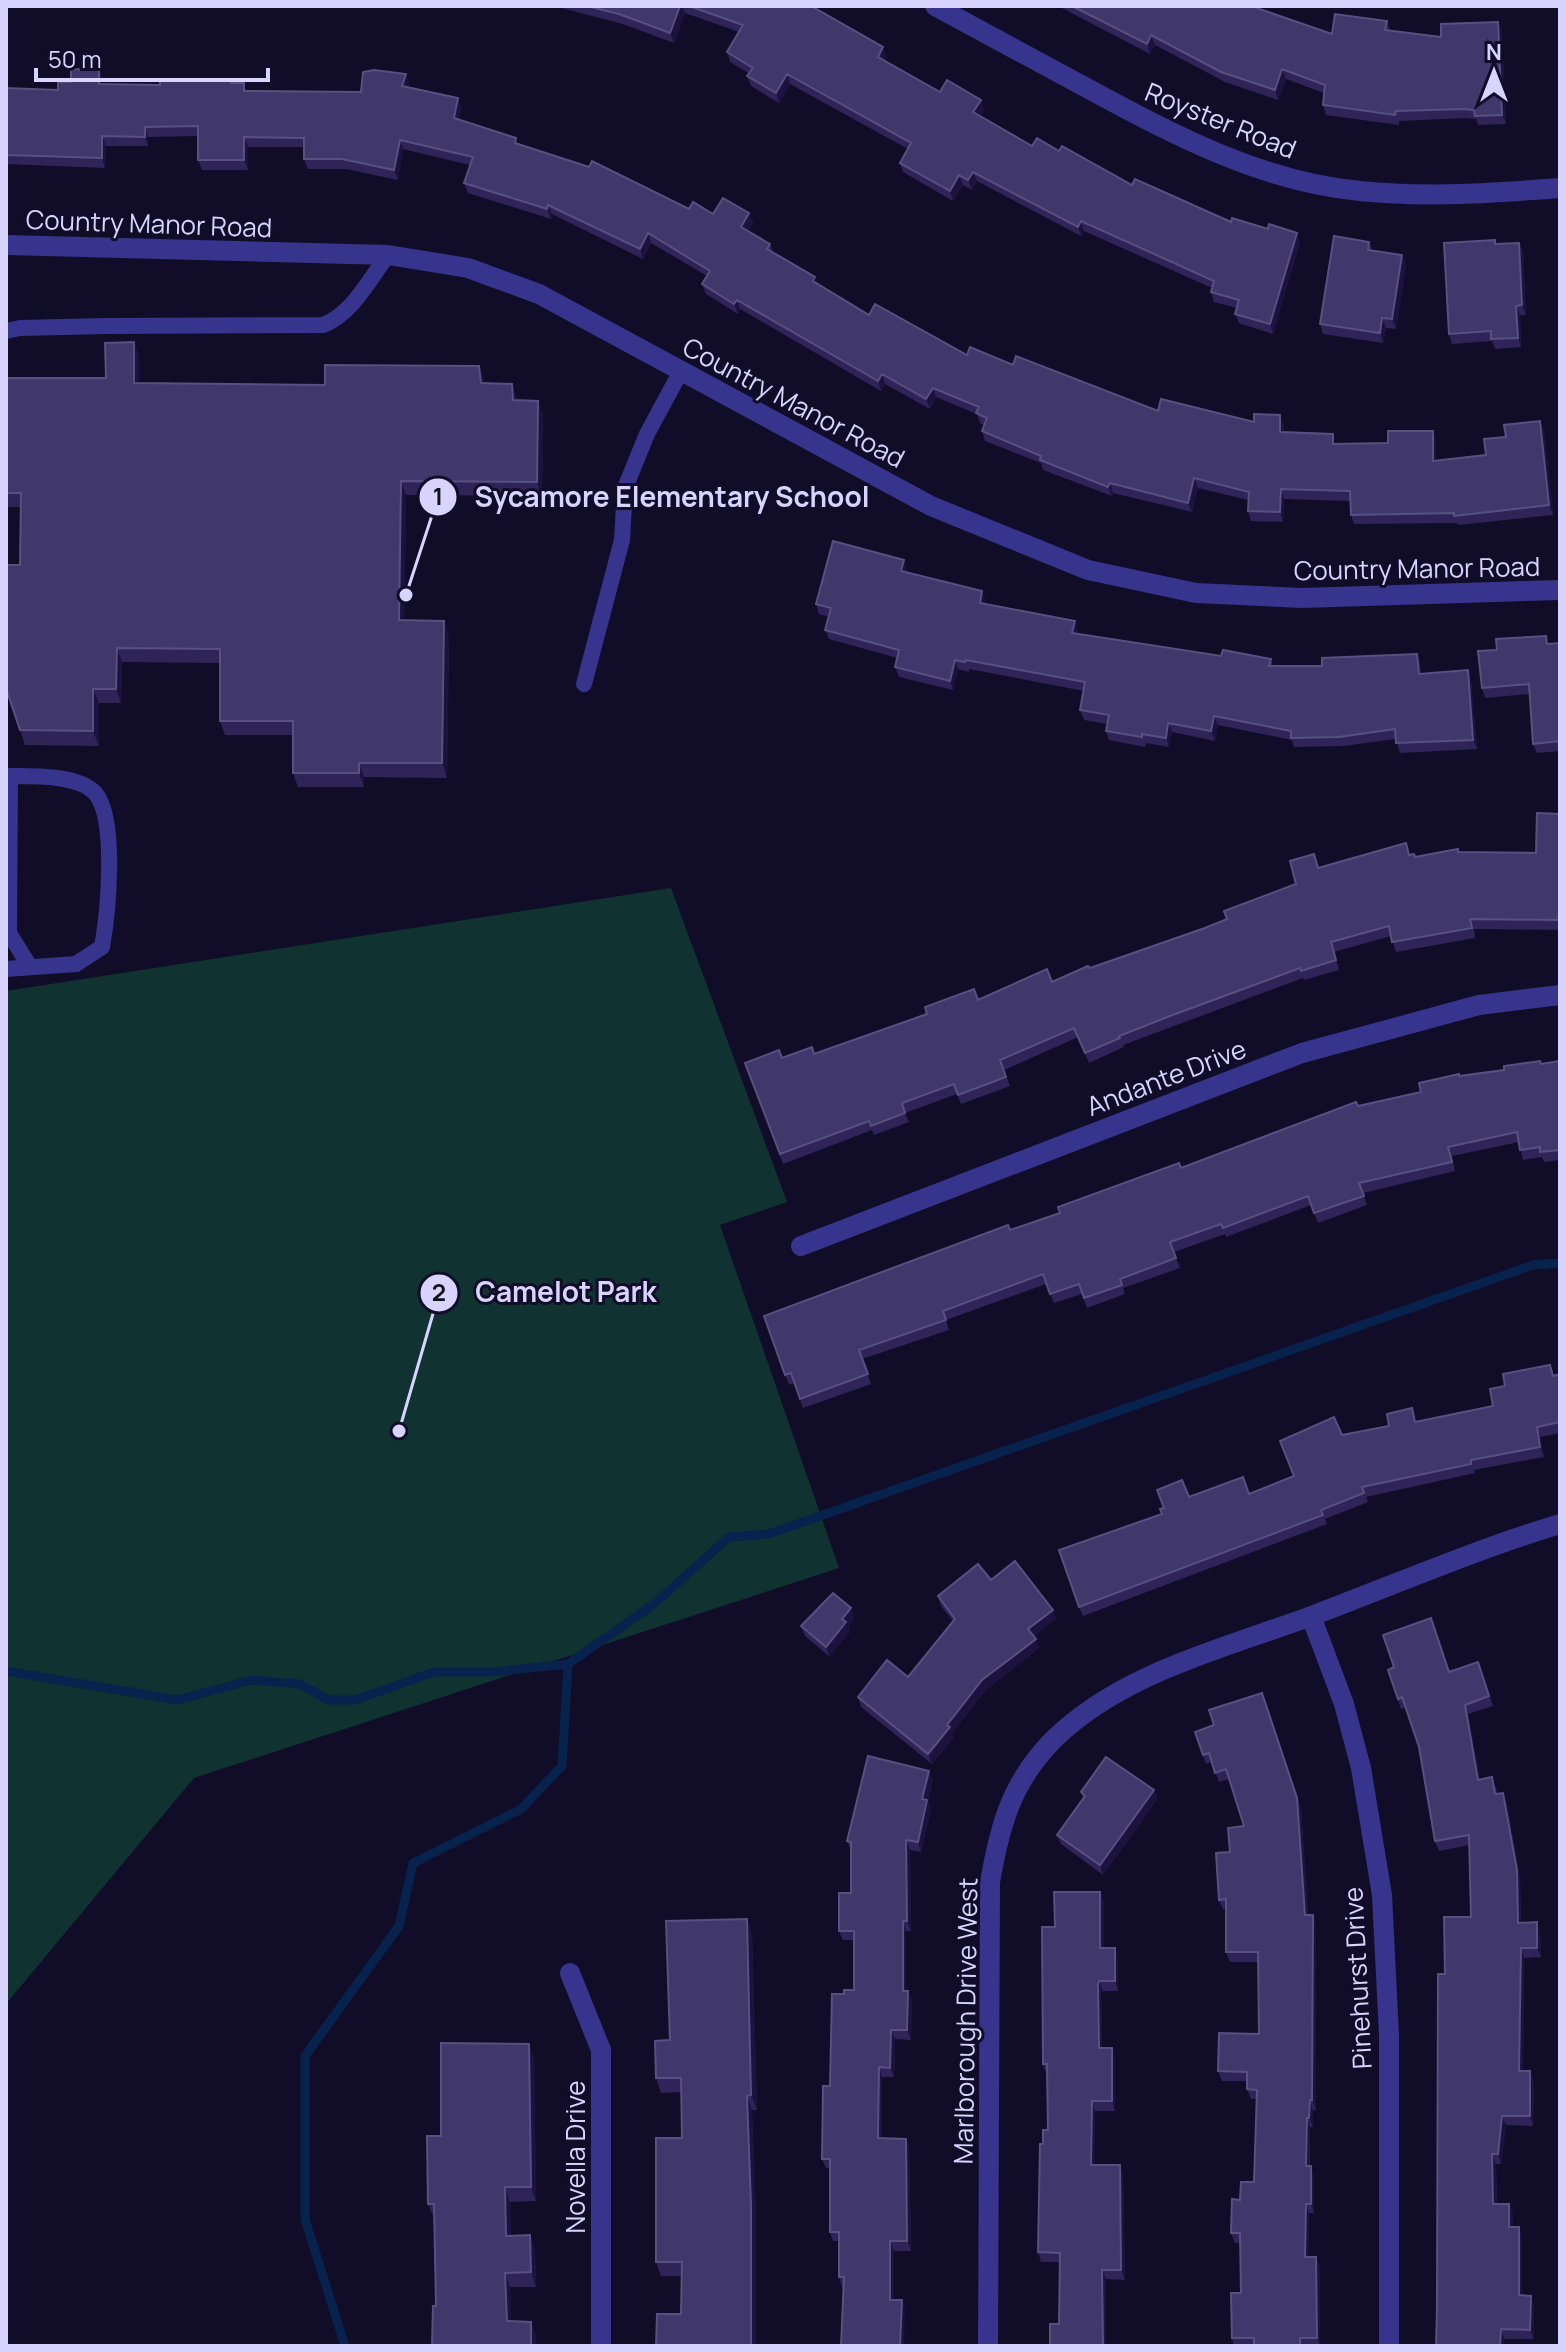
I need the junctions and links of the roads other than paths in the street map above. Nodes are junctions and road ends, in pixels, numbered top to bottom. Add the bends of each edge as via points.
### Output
1 (935, 6) edge
2 (1560, 188) edge
3 (6, 245) edge
4 (388, 255) junction
5 (6, 331) edge
6 (681, 371) junction
7 (1560, 590) edge
8 (584, 684) dead end
9 (8, 776) edge
10 (30, 967) junction
11 (6, 969) edge
12 (1560, 995) edge
13 (801, 1246) dead end
14 (1560, 1524) edge
15 (1311, 1616) junction
16 (570, 1973) dead end
17 (601, 2346) edge
18 (988, 2346) edge
19 (1389, 2346) edge

1 - 2 street, Royster Road via 1166,130 1302,181 1360,191 1471,194
3 - 4 street, Country Manor Road
4 - 5 lane via 348,309 323,325
4 - 6 street, Country Manor Road via 468,268 539,294
6 - 7 street, Country Manor Road via 931,506 1088,570 1196,593 1287,598
6 - 8 lane via 625,488 622,540
9 - 10 lane via 9,933
9 - 10 lane via 74,782 95,793 106,814 109,863 102,947 76,964
10 - 11 lane
12 - 13 street, Andante Drive via 1479,1005 1302,1053
14 - 15 street, Marlborough Drive West
15 - 18 street, Marlborough Drive West via 1137,1682 1054,1740 1009,1800 990,1882
15 - 19 street, Pinehurst Drive via 1361,1768 1382,1895 1389,2035
16 - 17 street, Novella Drive via 601,2050

